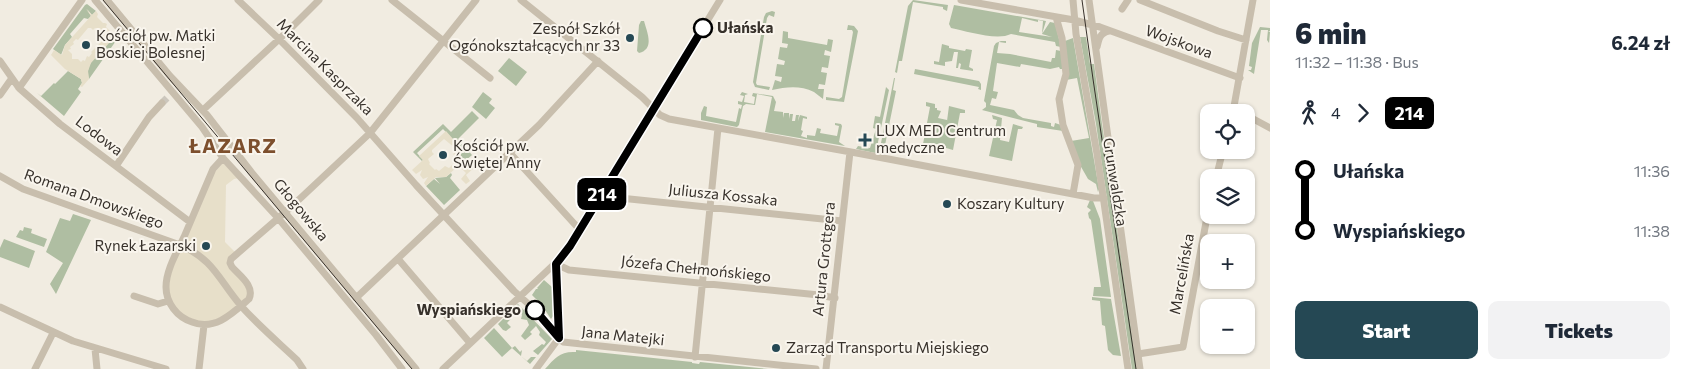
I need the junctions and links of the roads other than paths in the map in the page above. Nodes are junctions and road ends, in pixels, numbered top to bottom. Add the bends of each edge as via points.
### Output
1 (82, 0) edge
2 (95, 0) edge
3 (107, 0) edge
4 (238, 0) edge
5 (319, 0) edge
6 (392, 0) edge
7 (476, 0) edge
8 (521, 0) edge
9 (720, 0) edge
10 (961, 0) edge
11 (1073, 0) edge
12 (1089, 0) edge
13 (1128, 0) edge
14 (1140, 0) edge
15 (1253, 0) edge
16 (1122, 9) dead end
17 (1056, 17) junction
18 (1074, 20) junction
19 (1092, 26) junction
20 (1110, 31) junction
21 (280, 39) junction
22 (1246, 40) junction
23 (443, 41) junction
24 (1096, 52) junction
25 (0, 61) edge
26 (598, 62) junction
27 (12, 78) junction
28 (490, 78) dead end
29 (1240, 78) junction
30 (19, 88) junction
31 (0, 95) edge
32 (162, 104) tunnel mouth
33 (1235, 104) edge
34 (654, 109) junction
35 (203, 110) junction
36 (1255, 120) edge
37 (718, 128) junction
38 (1270, 128) edge
39 (370, 132) junction
40 (850, 152) junction
41 (510, 154) junction
42 (223, 158) junction
43 (116, 166) junction
44 (0, 176) edge
45 (1073, 194) junction
46 (601, 196) junction
47 (1104, 198) junction
48 (710, 208) junction
49 (285, 212) junction
50 (444, 214) junction
51 (278, 218) junction
52 (842, 221) junction
53 (190, 222) junction
54 (1205, 224) edge
55 (580, 230) junction
56 (180, 245) junction
57 (399, 260) junction
58 (556, 264) junction
59 (702, 283) junction
60 (134, 296) dead end
61 (520, 296) junction
62 (356, 298) junction
63 (835, 298) junction
64 (168, 301) junction
65 (0, 306) edge
66 (241, 306) junction
67 (204, 325) junction
68 (53, 332) junction
69 (559, 338) junction
70 (470, 343) junction
71 (568, 344) junction
72 (553, 347) junction
73 (95, 349) junction
74 (1138, 354) junction
75 (694, 357) junction
76 (35, 369) edge
77 (97, 369) edge
78 (166, 369) edge
79 (199, 369) edge
80 (303, 369) edge
81 (402, 369) edge
82 (416, 369) edge
83 (443, 369) edge
84 (536, 369) edge
85 (816, 369) edge
86 (826, 369) edge
87 (1128, 369) edge
88 (1140, 369) edge

1 - 30 street
2 - 42 street, Głogowska via 171,95 202,127
3 - 35 street, Głogowska via 179,87
4 - 21 street, Marcina Kasprzaka
5 - 21 street
6 - 23 street
7 - 23 street
8 - 26 street
9 - 34 street
10 - 17 street, Wojskowa
11 - 18 street, Grunwaldzka
12 - 19 street, Grunwaldzka
13 - 16 street
14 - 22 street
15 - 22 street
17 - 18 street, Wojskowa
17 - 45 street via 1066,74 1059,99 1078,165
18 - 19 street, Wojskowa
18 - 47 street, Grunwaldzka
19 - 20 street, Wojskowa
19 - 24 street, Grunwaldzka
20 - 24 street via 1099,38
20 - 29 street, Wojskowa
21 - 35 street
21 - 39 street, Marcina Kasprzaka
22 - 29 street
23 - 28 street
23 - 39 street
24 - 74 street, Grunwaldzka
25 - 27 street, Lodowa
26 - 34 street
26 - 41 street
27 - 30 street, Lodowa
27 - 31 street
29 - 33 street
30 - 43 street, Lodowa
32 - 43 street via 149,117
34 - 37 street via 669,119
34 - 46 street
35 - 49 street, Głogowska
36 - 38 street
37 - 40 street
37 - 48 street
39 - 49 street
39 - 50 street, Jana Matejki
40 - 45 street
40 - 52 street, Artura Grottgera
41 - 50 street
41 - 55 street
42 - 51 street, Głogowska
42 - 53 street via 213,169
43 - 53 street, Lodowa
44 - 56 street, Romana Dmowskiego via 23,189
45 - 47 street
46 - 48 street, Juliusza Kossaka
46 - 55 street
47 - 87 street, Grunwaldzka
48 - 52 street, Juliusza Kossaka
48 - 59 street
49 - 51 street
49 - 62 street, Głogowska
50 - 57 street
50 - 61 street, Jana Matejki
51 - 66 street via 231,259 232,267 251,290 249,299
51 - 81 street, Głogowska
52 - 63 street, Artura Grottgera
53 - 56 street
54 - 74 street, Marcelińska via 1183,347
55 - 58 street
56 - 64 street via 166,280
56 - 66 street via 205,259
57 - 62 street
57 - 70 street
58 - 59 street, Józefa Chełmońskiego via 569,270
58 - 61 street
58 - 69 street
59 - 63 street, Józefa Chełmońskiego
59 - 75 street
60 - 64 street via 158,304
61 - 69 street, Jana Matejki
61 - 70 street
62 - 82 street, Głogowska
63 - 86 street, Artura Grottgera
64 - 67 street via 181,316
65 - 68 street
66 - 67 street via 222,320
66 - 80 street
67 - 79 street
68 - 73 street
68 - 76 street
69 - 71 street, Jana Matejki
69 - 72 street
70 - 83 street
71 - 72 street
71 - 75 street, Jana Matejki
72 - 84 street
73 - 77 street
73 - 78 street
74 - 88 street, Grunwaldzka
75 - 85 street, Jana Matejki

